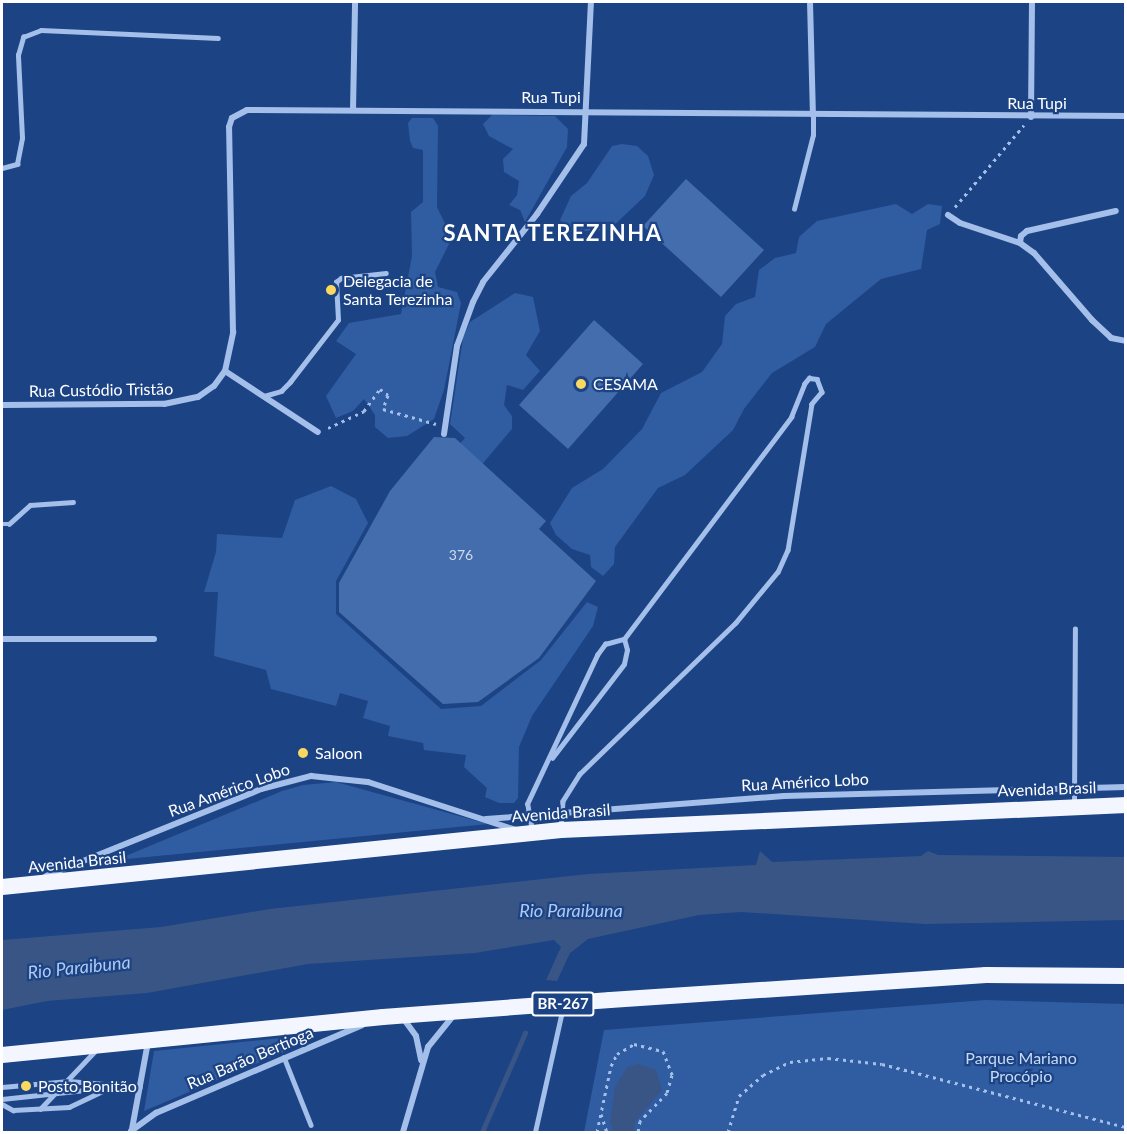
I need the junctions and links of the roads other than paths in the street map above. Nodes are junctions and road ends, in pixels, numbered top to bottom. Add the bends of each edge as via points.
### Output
1 (355, 2) edge
2 (591, 2) edge
3 (810, 2) edge
4 (1032, 2) edge
5 (218, 38) dead end
6 (353, 110) junction
7 (588, 110) junction
8 (813, 115) junction
9 (1125, 116) edge
10 (1031, 117) junction
11 (2, 168) edge
12 (794, 209) dead end
13 (1116, 211) dead end
14 (948, 215) road end
15 (1020, 243) junction
16 (386, 273) dead end
17 (1125, 341) edge
18 (225, 371) junction
19 (264, 396) junction
20 (2, 405) edge
21 (444, 430) road end
22 (318, 432) road end
23 (73, 502) dead end
24 (2, 524) edge
25 (1075, 629) dead end
26 (2, 639) edge
27 (154, 639) dead end
28 (624, 639) junction
29 (546, 765) junction
30 (1125, 787) edge
31 (1074, 788) junction
32 (1125, 805) edge
33 (1074, 806) junction
34 (561, 812) junction
35 (527, 815) junction
36 (486, 819) junction
37 (561, 830) junction
38 (529, 833) junction
39 (23, 886) junction
40 (2, 887) edge
41 (1125, 976) edge
42 (564, 1004) junction
43 (455, 1013) junction
44 (401, 1015) junction
45 (383, 1017) junction
46 (148, 1042) junction
47 (98, 1046) junction
48 (2, 1054) edge
49 (284, 1057) junction
50 (421, 1064) junction
51 (69, 1081) junction
52 (2, 1087) edge
53 (140, 1087) junction
54 (109, 1088) junction
55 (56, 1094) junction
56 (2, 1099) edge
57 (2, 1104) edge
58 (40, 1109) junction
59 (311, 1125) dead end
60 (131, 1132) edge
61 (403, 1132) edge
62 (535, 1132) edge

1 - 6 street
2 - 7 street
3 - 8 street
4 - 10 street
5 - 11 lane via 40,30 22,37 18,55 22,138 18,164
6 - 7 street, Rua Tupi
6 - 18 street, Rua Tupi via 247,110 232,118 232,332
7 - 8 street, Rua Tupi
7 - 21 street via 587,134 575,162 483,282 467,315
8 - 10 street, Rua Tupi
8 - 12 lane via 813,135
9 - 10 street, Rua Tupi
13 - 15 street via 1027,231
14 - 15 street via 960,223
15 - 17 street via 1034,253 1111,338
16 - 19 lane via 341,278 336,282 338,320 290,382
18 - 19 street
18 - 20 street, Rua Custódio Tristão via 214,386 182,402
19 - 22 street
23 - 24 lane via 30,504 9,524
25 - 31 lane
26 - 27 street
28 - 29 lane via 627,651 621,669
28 - 29 lane via 605,644 597,654
28 - 34 lane via 791,417 804,384 809,378 817,379 823,385 822,392 812,405 790,542 778,572 736,623 580,774 567,790
29 - 35 lane via 527,804
30 - 31 street, Rua Américo Lobo
31 - 33 lane
31 - 34 street, Rua Américo Lobo via 818,795
32 - 33 highway, Avenida Brasil
33 - 37 highway, Avenida Brasil
34 - 35 street, Rua Américo Lobo
34 - 37 lane
35 - 36 street, Rua Américo Lobo
35 - 38 lane
36 - 38 street, Rua Américo Lobo
36 - 39 street, Rua Américo Lobo via 368,782 311,776 261,789
37 - 38 highway, Avenida Brasil
38 - 39 highway, Avenida Brasil
39 - 40 highway, Avenida Brasil
41 - 42 highway, BR-267 via 986,975
42 - 43 highway, BR-267
42 - 62 lane
43 - 44 highway, BR-267
43 - 50 street via 436,1033
44 - 45 highway, BR-267
44 - 50 street via 416,1036
45 - 46 highway, BR-267
45 - 49 street, Rua Barão Bertioga
46 - 47 highway, BR-267
46 - 53 street
47 - 48 highway, BR-267
47 - 51 lane
49 - 59 lane
49 - 60 street, Rua Barão Bertioga via 156,1113
50 - 61 street
51 - 52 lane
51 - 54 lane
51 - 55 lane
53 - 54 lane
53 - 60 street
54 - 55 lane
54 - 58 lane via 69,1107
55 - 56 lane
55 - 58 lane
57 - 58 lane via 14,1110

